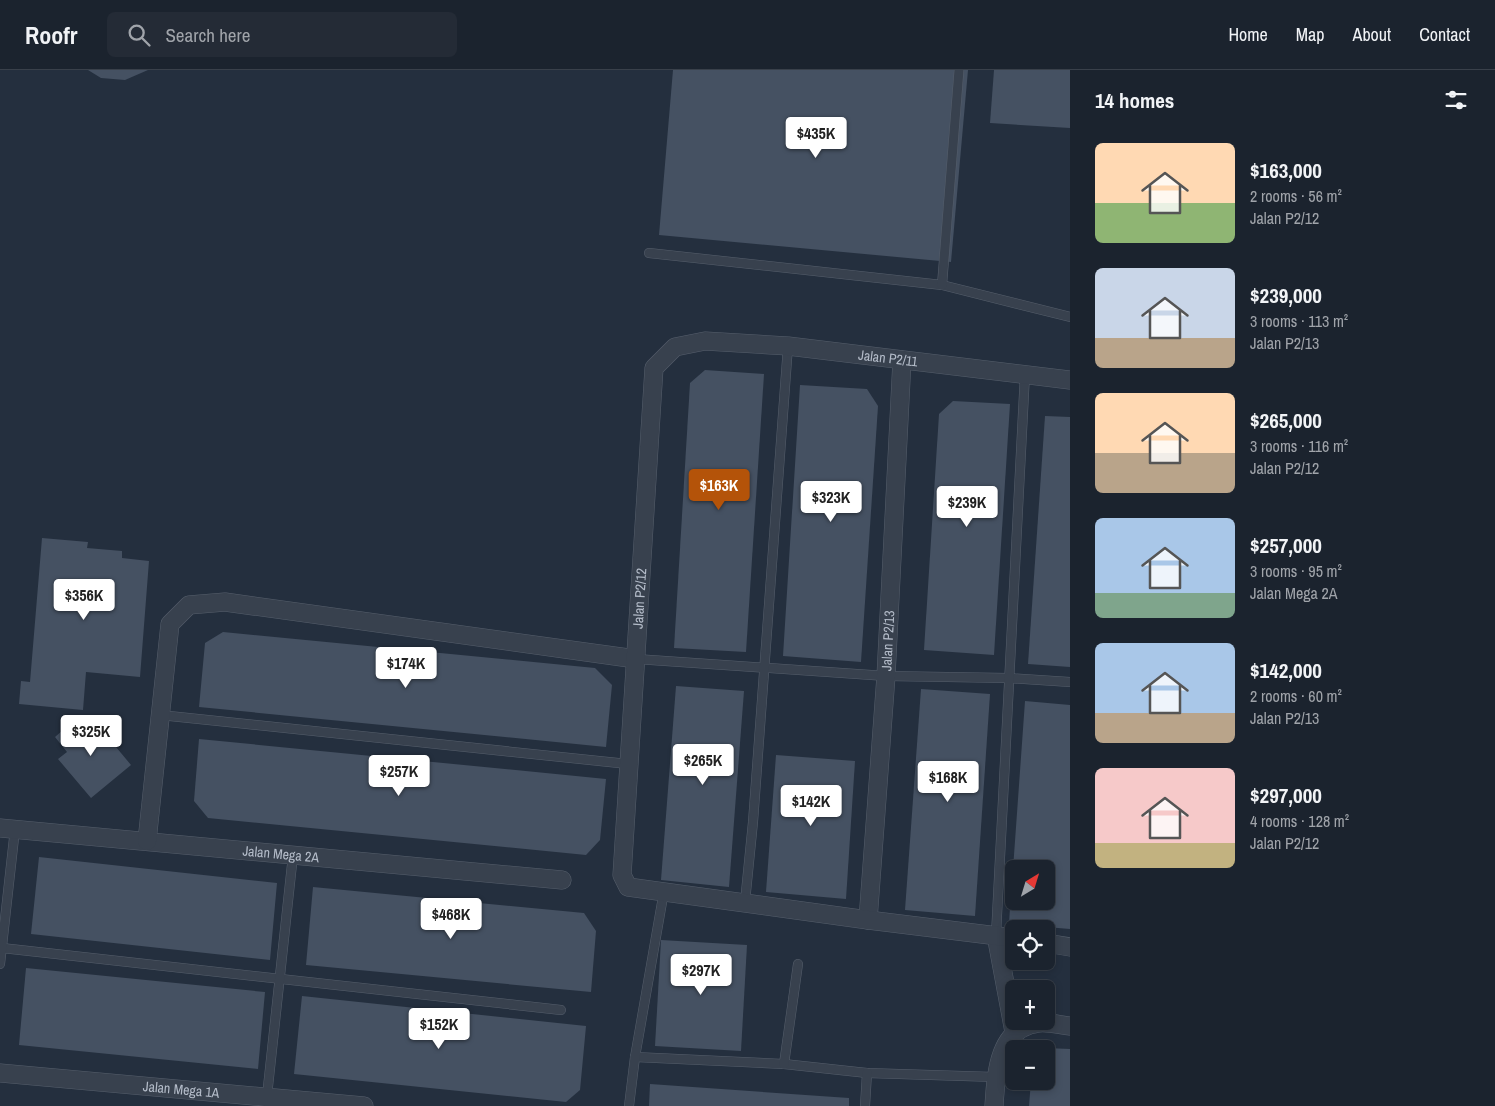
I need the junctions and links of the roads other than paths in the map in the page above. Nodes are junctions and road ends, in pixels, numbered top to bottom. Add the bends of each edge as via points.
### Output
1 (959, 70) edge
2 (650, 253) dead end
3 (942, 285) junction
4 (1070, 317) edge
5 (705, 342) joint
6 (788, 346) junction
7 (902, 360) junction
8 (1025, 374) junction
9 (1070, 380) edge
10 (636, 659) junction
11 (765, 668) junction
12 (886, 676) junction
13 (1008, 678) junction
14 (1070, 682) edge
15 (160, 715) junction
16 (628, 764) junction
17 (7, 829) edge
18 (147, 841) junction
19 (293, 855) junction
20 (562, 880) dead end
21 (664, 891) junction
22 (745, 902) junction
23 (868, 920) junction
24 (996, 935) junction
25 (1005, 936) edge
26 (1055, 944) edge
27 (1070, 947) edge
28 (2, 948) junction
29 (0, 964) edge
30 (798, 964) dead end
31 (279, 978) junction
32 (561, 1010) dead end
33 (1070, 1026) edge
34 (1014, 1032) junction
35 (635, 1057) junction
36 (784, 1064) junction
37 (0, 1073) edge
38 (867, 1073) junction
39 (996, 1078) junction
40 (267, 1096) junction
41 (364, 1106) edge
42 (629, 1106) edge
43 (865, 1106) edge
44 (994, 1106) edge

1 - 3 lane
2 - 3 lane
3 - 4 lane
5 - 6 street, Jalan P2/11
5 - 10 street, Jalan P2/12 via 675,347 654,368
6 - 7 street, Jalan P2/11
6 - 11 lane
7 - 8 street, Jalan P2/11
7 - 12 street, Jalan P2/13
8 - 9 street, Jalan P2/11
8 - 13 lane
10 - 11 lane
10 - 15 street via 225,602 189,606 170,624
10 - 16 street, Jalan P2/12
11 - 12 lane
11 - 22 lane
12 - 13 lane
12 - 23 street, Jalan P2/13
13 - 14 lane
13 - 24 lane
15 - 16 lane
15 - 18 street
16 - 21 street, Jalan P2/12 via 622,875 628,887
17 - 18 street, Jalan Mega 2A
17 - 28 lane
18 - 19 street, Jalan Mega 2A
19 - 20 street, Jalan Mega 2A
19 - 31 lane
21 - 22 street
21 - 35 lane
22 - 23 street
23 - 24 street
24 - 25 street
24 - 34 street
26 - 27 street
28 - 29 lane
28 - 31 lane
30 - 36 lane
31 - 32 lane
31 - 40 lane
33 - 34 street via 1039,1022
34 - 39 street via 1006,1043
35 - 36 lane
35 - 42 lane
36 - 38 lane
37 - 40 street, Jalan Mega 1A
38 - 39 lane
38 - 43 lane
39 - 44 street
40 - 41 street, Jalan Mega 1A

